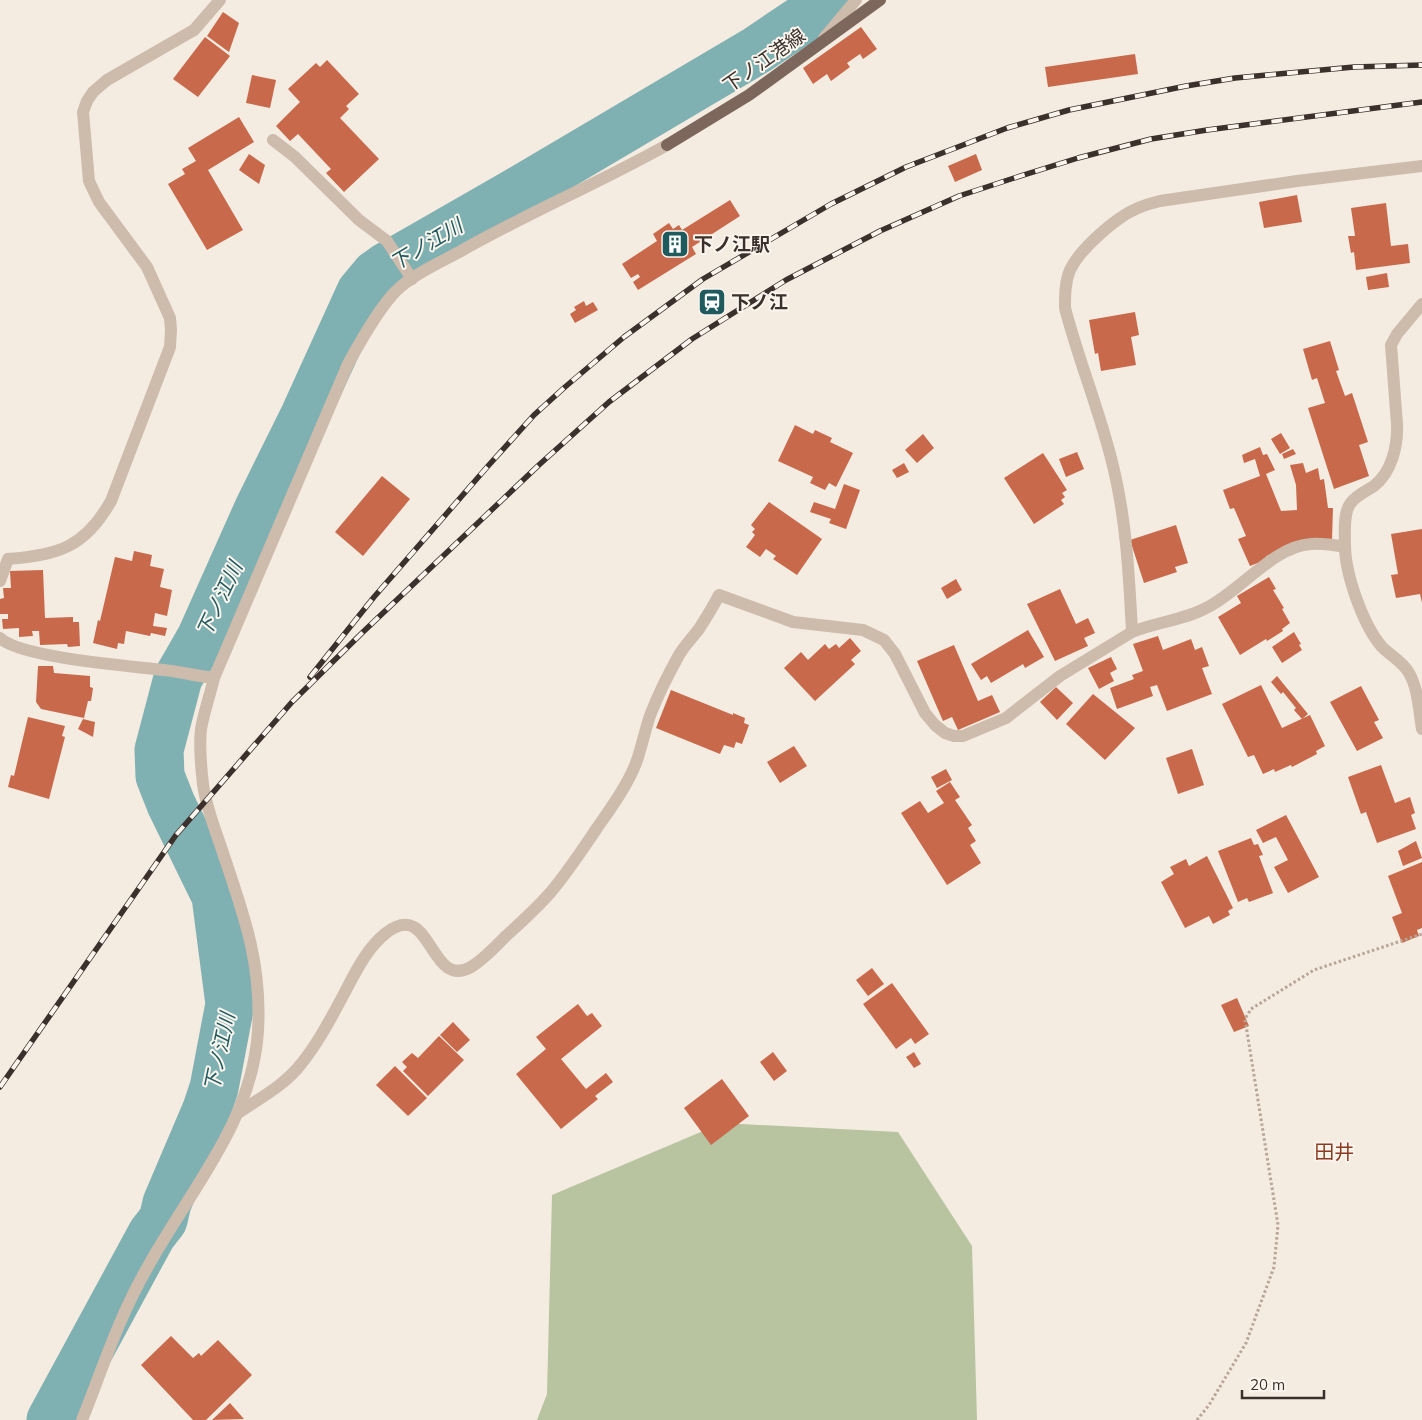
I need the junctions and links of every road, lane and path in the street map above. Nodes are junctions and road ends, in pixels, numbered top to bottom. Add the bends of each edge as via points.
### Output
1 (220, 0) edge
2 (856, 0) edge
3 (880, 0) edge
4 (817, 46) junction
5 (273, 140) dead end
6 (667, 145) joint
7 (1422, 166) edge
8 (409, 274) junction
9 (1422, 304) edge
10 (1345, 547) junction
11 (0, 581) edge
12 (1132, 632) junction
13 (0, 638) edge
14 (207, 677) junction
15 (1422, 728) edge
16 (1422, 934) edge
17 (238, 1113) junction
18 (82, 1420) edge
19 (1196, 1420) edge

1 - 11 street via 194,30 107,80 87,101 83,112 89,180 99,202 147,267 170,318 170,347 102,518 70,546 35,557 8,559
2 - 4 street
3 - 4 main road, 下ノ江港線
4 - 6 main road, 下ノ江港線 via 749,95
5 - 8 street via 295,157 359,220 387,241
6 - 8 street
7 - 12 street via 1148,204 1131,212 1087,246 1070,270 1065,293 1066,308 1116,482 1129,566
8 - 14 street via 363,337 348,364
9 - 10 street via 1397,334 1390,350 1398,436 1395,452 1380,480 1350,504 1346,515
10 - 12 street via 1312,543 1297,546 1259,569 1207,608
10 - 15 street via 1363,616 1381,646 1412,678
12 - 17 street via 1074,666 1006,718 963,736 954,736 935,726 925,713 895,654 884,640 863,630 793,622 719,595 680,654 652,711 630,775 608,812 550,893 491,950 464,970 446,967 417,928 411,925 388,932 367,954 300,1065 279,1086
13 - 14 street via 51,656
14 - 17 street via 201,730 203,786 249,932 259,992 256,1049
16 - 19 path via 1314,970 1251,1009 1244,1018 1278,1225 1274,1267 1246,1343 1209,1405
17 - 18 street via 227,1138 145,1270

